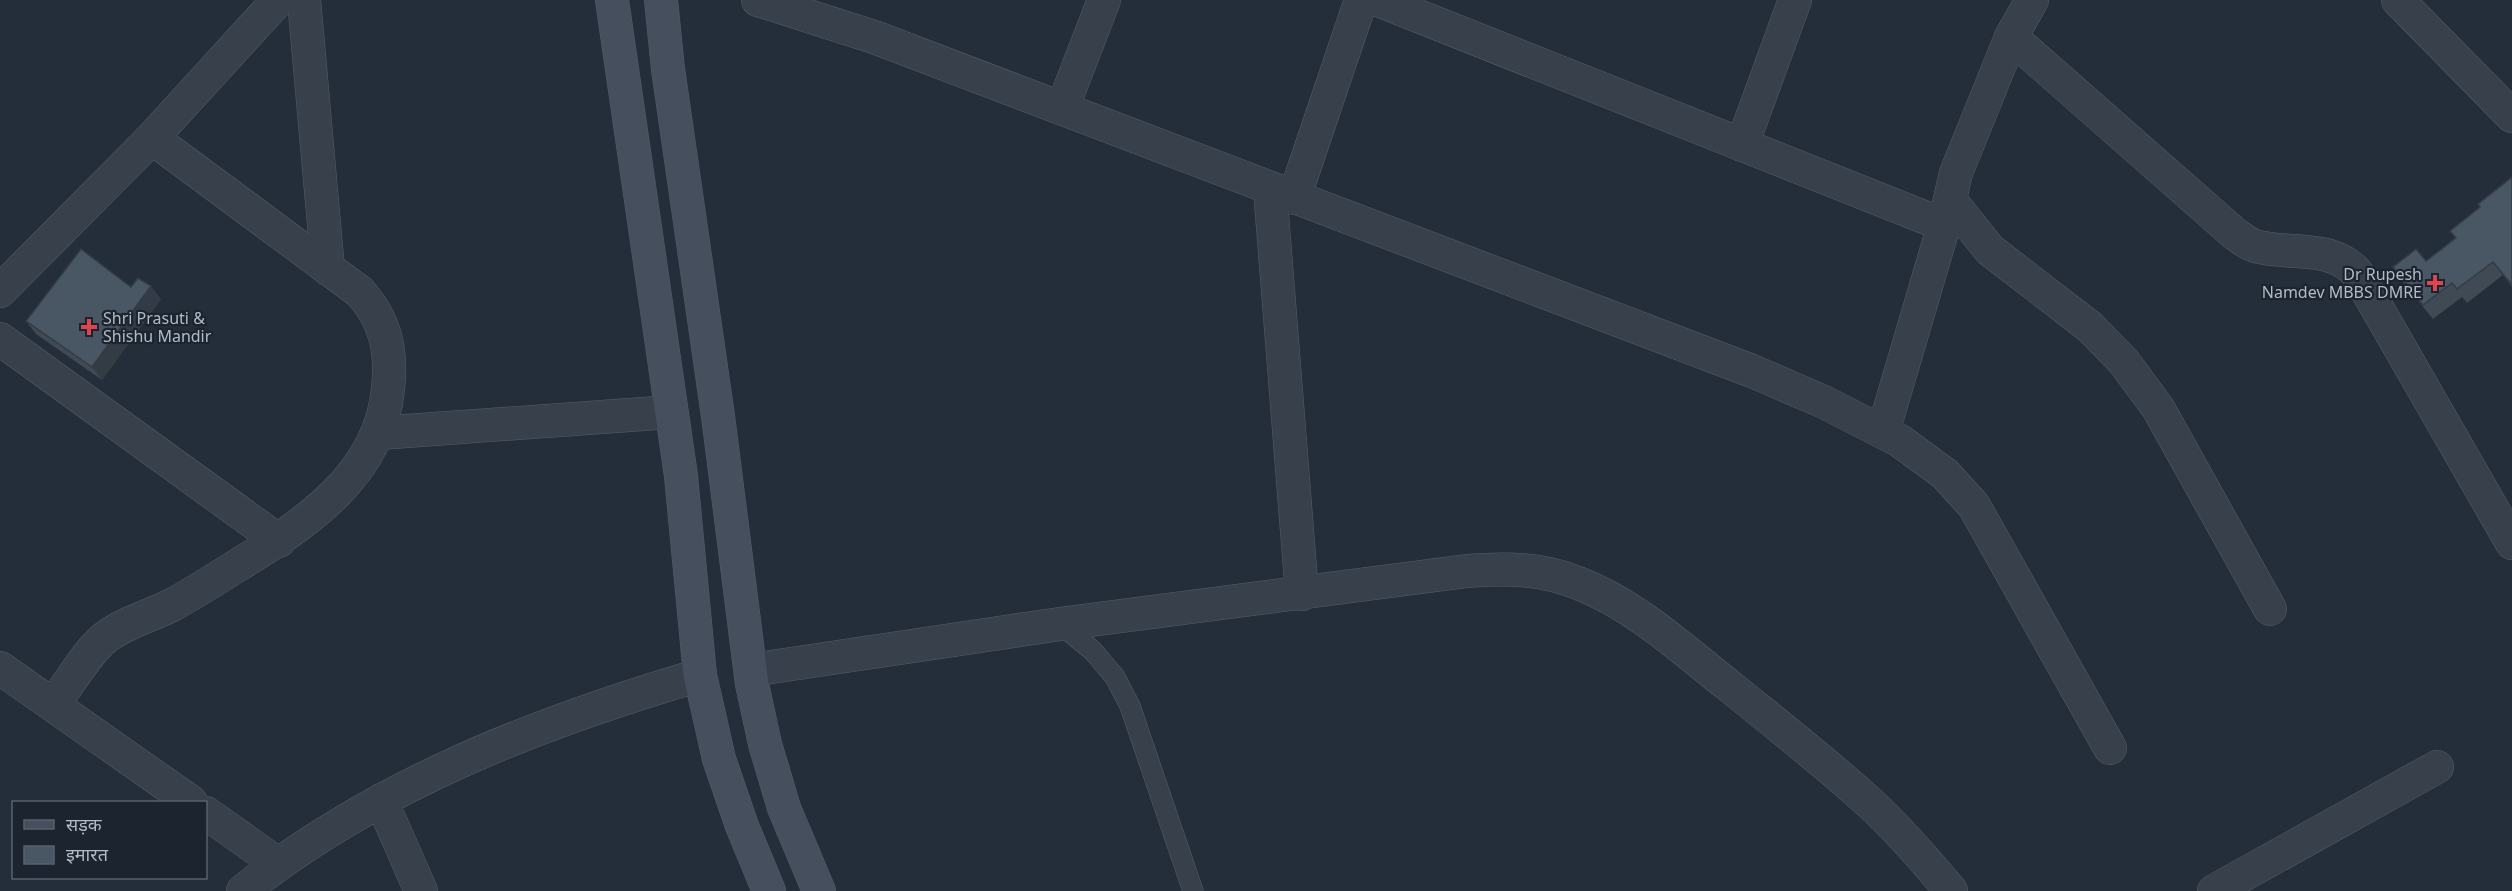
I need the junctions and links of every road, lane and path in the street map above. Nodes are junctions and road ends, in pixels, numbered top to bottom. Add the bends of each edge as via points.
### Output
1 (278, 0) edge
2 (304, 0) edge
3 (612, 0) edge
4 (662, 0) edge
5 (758, 0) edge
6 (1104, 0) edge
7 (1361, 0) edge
8 (1378, 0) edge
9 (1795, 0) edge
10 (2032, 0) edge
11 (2398, 0) edge
12 (827, 10) edge
13 (2011, 37) junction
14 (1062, 109) junction
15 (2512, 116) edge
16 (152, 138) junction
17 (1742, 145) junction
18 (1282, 193) junction
19 (1947, 213) junction
20 (328, 268) junction
21 (0, 291) edge
22 (0, 339) edge
23 (671, 412) junction
24 (379, 432) junction
25 (1883, 432) junction
26 (279, 541) junction
27 (2512, 543) edge
28 (1302, 594) junction
29 (2270, 609) dead end
30 (1060, 624) junction
31 (0, 668) edge
32 (751, 670) junction
33 (700, 675) junction
34 (53, 705) junction
35 (2110, 748) dead end
36 (2438, 767) dead end
37 (381, 800) junction
38 (190, 801) edge
39 (207, 814) edge
40 (278, 864) junction
41 (243, 891) edge
42 (421, 891) edge
43 (769, 891) edge
44 (819, 891) edge
45 (1192, 891) edge
46 (1952, 891) edge
47 (2214, 891) edge

1 - 16 street
2 - 20 street
3 - 23 main road
4 - 32 main road via 668,69
5 - 12 street
6 - 14 street
7 - 18 street
8 - 17 street
9 - 17 street
10 - 13 street
11 - 15 street
12 - 14 street
13 - 19 street via 1956,173
13 - 27 street via 2235,234 2253,246 2333,255 2357,273
14 - 18 street
16 - 20 street
16 - 21 street
17 - 19 street
18 - 25 street via 1752,371
18 - 28 street
19 - 25 street
19 - 29 street via 2090,327 2124,362 2158,408
20 - 24 street via 360,292 382,324 389,375 387,405
22 - 26 street
23 - 24 street
23 - 33 main road
24 - 26 street via 369,452 328,501
25 - 35 street via 1923,455 1974,506
26 - 34 street via 189,596 115,630 103,639
28 - 30 street
28 - 46 street via 1510,568 1547,572 1579,583 1626,607 1674,641 1800,744 1872,805
30 - 32 street
30 - 45 lane via 1093,651 1115,677 1130,706
31 - 34 street
32 - 44 main road via 765,744 784,808
33 - 37 street via 623,698 479,752
33 - 43 main road via 718,759
34 - 38 street
36 - 47 street
37 - 40 street
37 - 42 street
39 - 40 street
40 - 41 street

